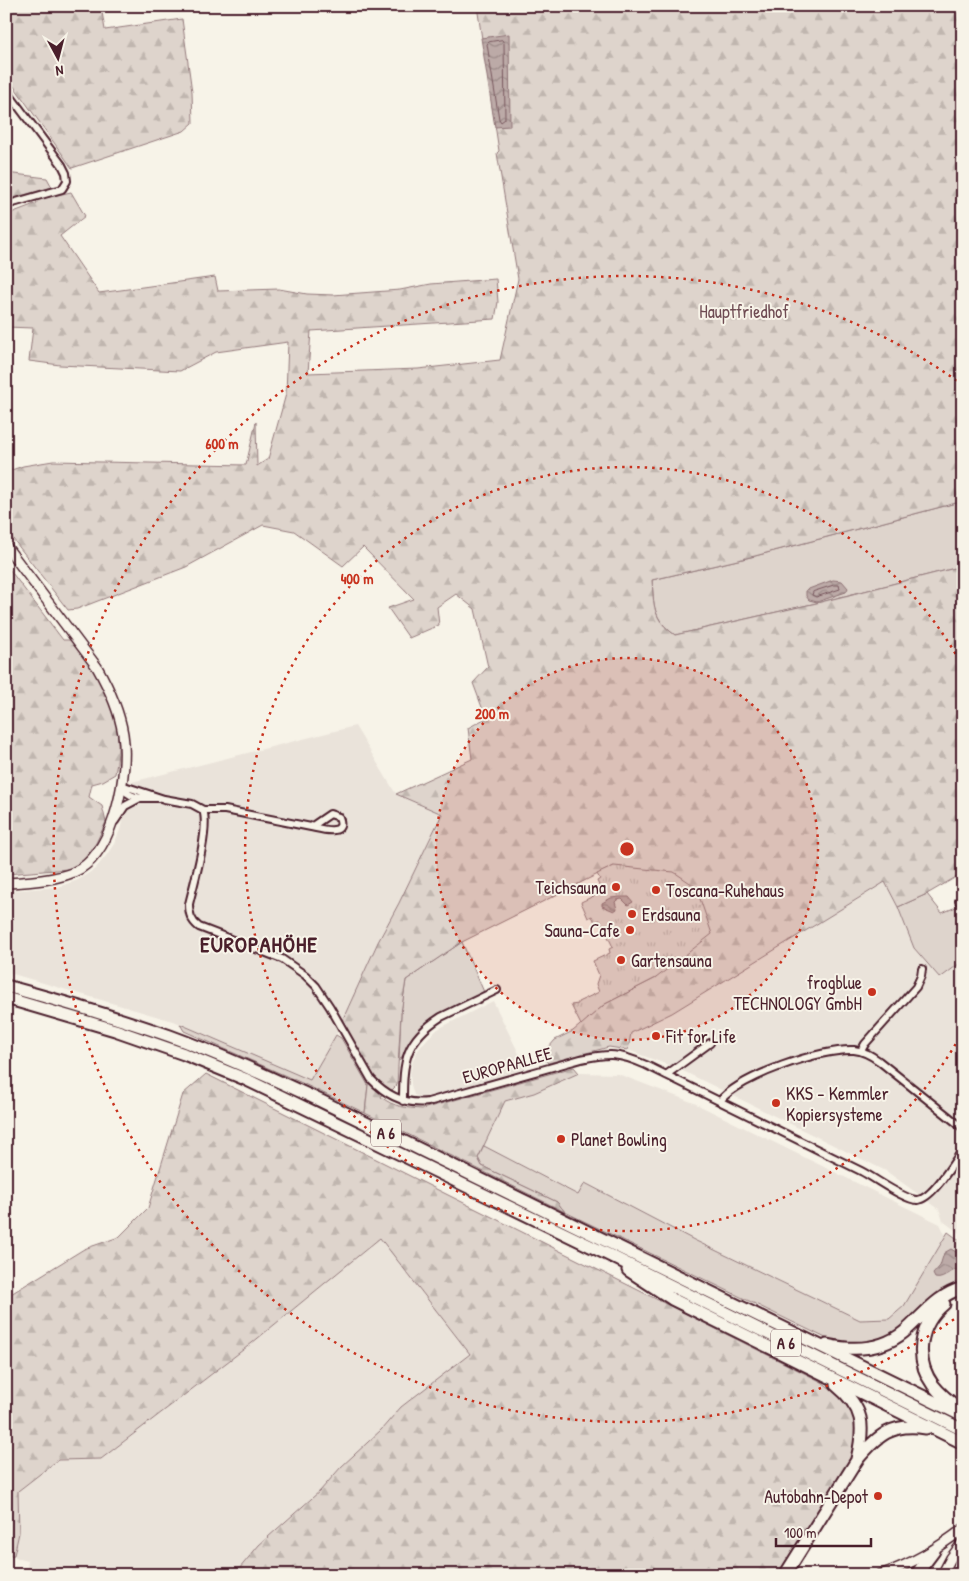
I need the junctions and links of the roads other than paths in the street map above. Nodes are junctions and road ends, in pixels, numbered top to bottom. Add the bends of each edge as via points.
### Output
1 (6, 90) edge
2 (6, 205) edge
3 (6, 546) edge
4 (121, 785) junction
5 (141, 798) junction
6 (164, 798) junction
7 (203, 810) junction
8 (311, 827) dead end
9 (111, 828) junction
10 (6, 883) edge
11 (922, 969) dead end
12 (6, 986) edge
13 (497, 990) dead end
14 (6, 998) edge
15 (710, 1043) dead end
16 (861, 1051) junction
17 (666, 1074) junction
18 (403, 1101) junction
19 (720, 1101) junction
20 (963, 1128) edge
21 (963, 1150) edge
22 (609, 1255) junction
23 (963, 1288) edge
24 (963, 1294) edge
25 (804, 1338) junction
26 (824, 1374) junction
27 (963, 1411) edge
28 (963, 1416) edge
29 (963, 1430) edge
30 (940, 1432) junction
31 (963, 1443) edge
32 (857, 1460) junction
33 (963, 1529) edge
34 (963, 1542) edge
35 (934, 1551) junction
36 (963, 1569) edge
37 (785, 1575) edge
38 (880, 1575) edge
39 (916, 1575) edge
40 (942, 1575) edge
41 (960, 1575) edge

1 - 2 street via 62,165 67,181 62,189
3 - 4 street via 108,686 124,740
4 - 5 street via 128,795
4 - 6 street
4 - 9 street
5 - 6 street
5 - 9 street via 125,806
6 - 7 street
7 - 8 street via 225,810
7 - 18 street, EUROPAALLEE via 204,832 189,904 194,924 299,969 330,1007 371,1080
9 - 10 street via 101,849 79,870 62,877
11 - 16 street via 916,987
12 - 25 highway, A 6 via 80,1006 172,1037 250,1069
13 - 18 street via 442,1017 419,1036 403,1069
14 - 22 highway, A 6 via 115,1030 245,1079
15 - 17 street
16 - 19 street via 835,1052 795,1062 732,1090
16 - 20 street via 887,1067
17 - 18 street, EUROPAALLEE via 628,1056 601,1054 436,1100
17 - 19 street, EUROPAALLEE
19 - 21 street, EUROPAALLEE via 870,1175 911,1200 929,1195
22 - 26 highway via 636,1277 672,1299
22 - 29 highway, A 6
23 - 25 highway, A 6 via 937,1300 892,1340 874,1346 842,1348
24 - 27 highway via 944,1303 931,1317 921,1348 928,1377 943,1396
25 - 28 highway, A 6
26 - 30 highway
26 - 32 highway via 845,1392 859,1412 862,1430
30 - 31 highway
30 - 32 highway via 914,1427 890,1430 875,1440
32 - 37 highway
33 - 35 street
34 - 40 street
35 - 38 street
35 - 39 highway
36 - 41 highway

